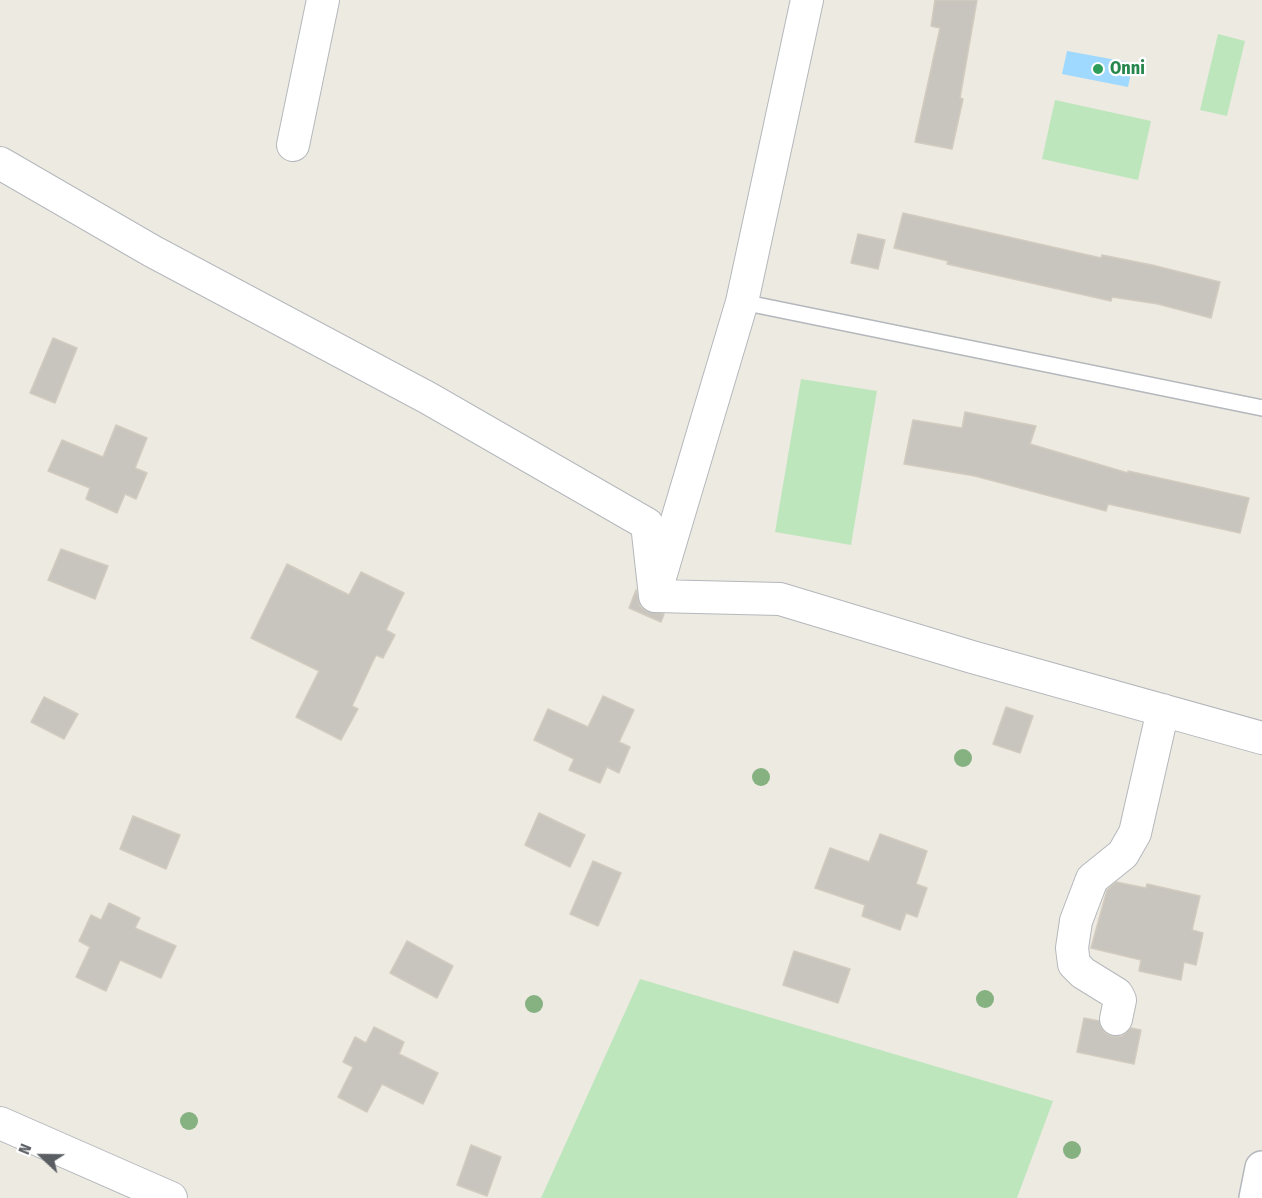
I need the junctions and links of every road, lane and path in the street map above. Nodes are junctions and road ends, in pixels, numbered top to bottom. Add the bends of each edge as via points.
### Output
1 (323, 0) edge
2 (807, 0) edge
3 (293, 145) dead end
4 (0, 164) edge
5 (742, 302) junction
6 (1262, 408) edge
7 (655, 596) junction
8 (1163, 710) junction
9 (1262, 738) edge
10 (1116, 1020) dead end
11 (0, 1123) edge
12 (1262, 1168) edge
13 (171, 1198) edge
14 (1256, 1198) edge

1 - 3 street
2 - 5 street
4 - 7 street via 152,251 428,398 647,524
5 - 6 lane
5 - 7 street
7 - 8 street via 780,599
8 - 9 street
8 - 10 street via 1134,833 1123,854 1092,879 1072,948 1074,964 1117,994 1120,1000
11 - 13 street
12 - 14 street

